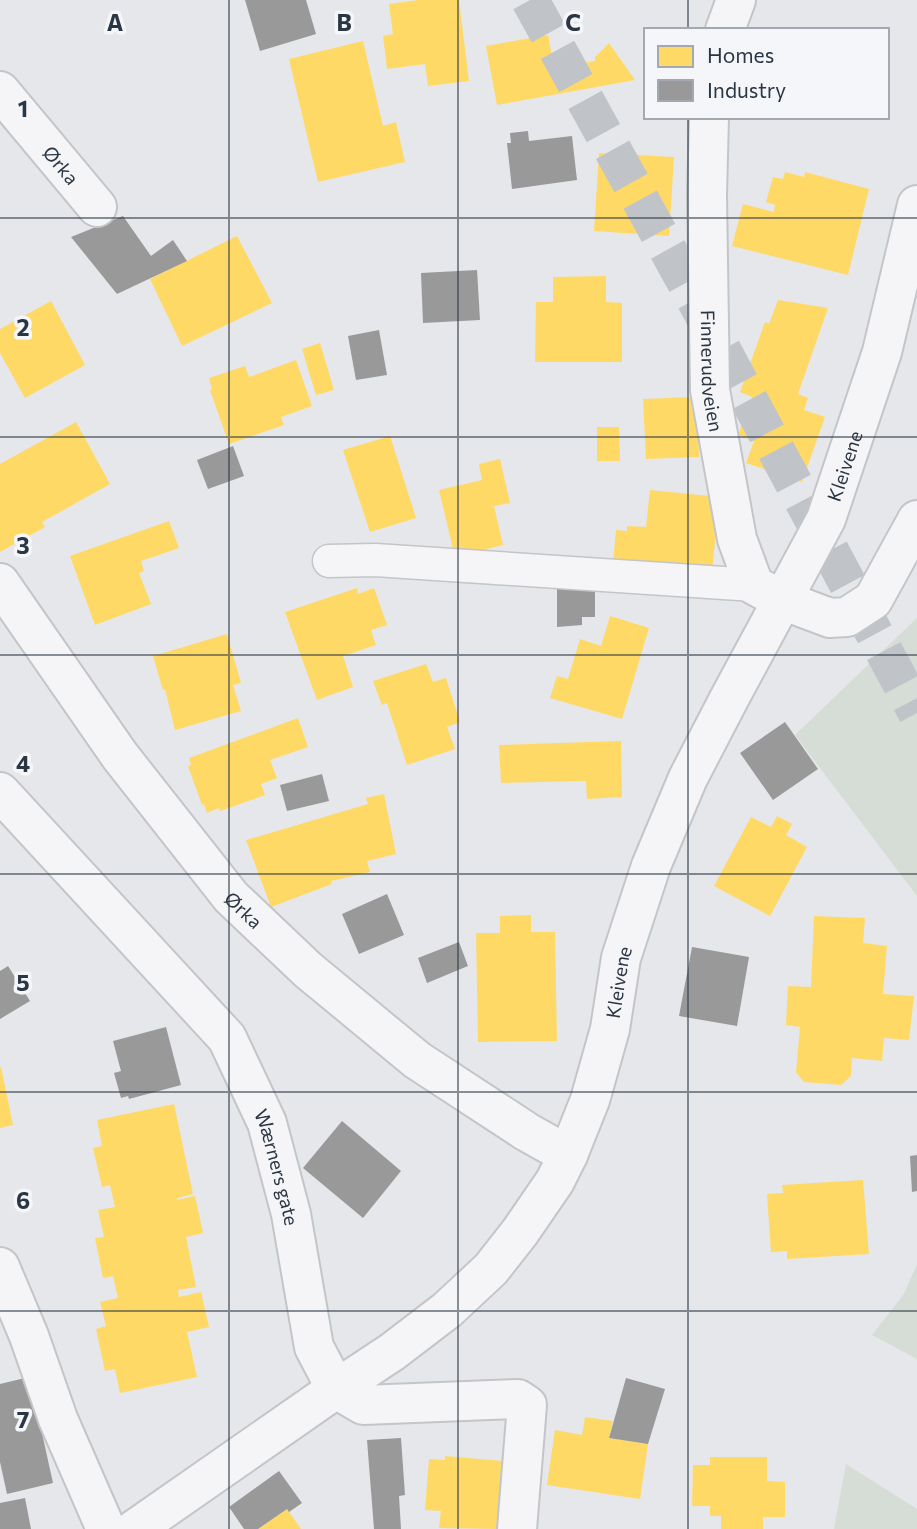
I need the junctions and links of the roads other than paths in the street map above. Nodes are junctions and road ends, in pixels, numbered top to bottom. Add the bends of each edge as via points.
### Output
1 (736, 0) edge
2 (726, 28) edge
3 (0, 91) edge
4 (709, 119) edge
5 (917, 205) edge
6 (97, 207) dead end
7 (917, 520) edge
8 (328, 561) dead end
9 (0, 583) edge
10 (768, 593) junction
11 (0, 792) edge
12 (562, 1168) junction
13 (0, 1267) edge
14 (336, 1389) junction
15 (106, 1529) edge
16 (135, 1529) edge
17 (517, 1529) edge

1 - 2 street
3 - 6 street, Ørka
4 - 10 street, Finnerudveien via 709,390 737,539
5 - 10 street, Kleivene via 882,352 826,519
7 - 10 street via 873,600 847,617 830,618
8 - 10 lane via 375,559 573,572
9 - 12 street, Ørka via 120,757 231,897 308,970 417,1060 527,1132
10 - 12 street, Kleivene via 651,866 621,958 610,1029 590,1100
11 - 14 street, Wærners gate via 227,1038 268,1123 291,1214 314,1347
12 - 14 street, Kleivene via 491,1269 393,1352
13 - 15 street
14 - 16 street
14 - 17 street via 363,1405 518,1399 527,1405

